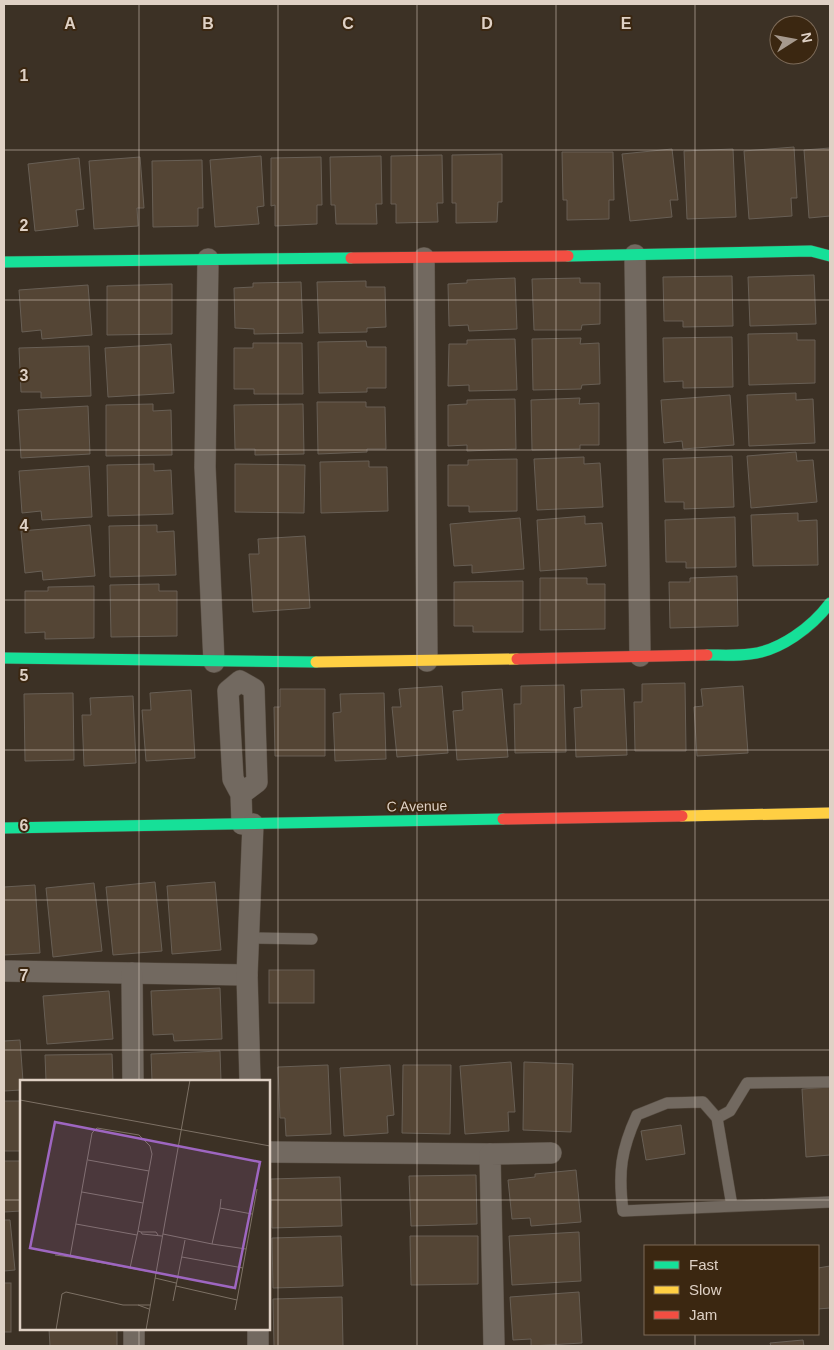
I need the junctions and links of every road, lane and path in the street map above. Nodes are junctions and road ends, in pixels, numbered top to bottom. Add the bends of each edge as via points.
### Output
1 (635, 256) junction
2 (830, 256) edge
3 (424, 258) junction
4 (208, 259) junction
5 (4, 262) edge
6 (830, 603) edge
7 (640, 656) junction
8 (4, 658) edge
9 (427, 661) junction
10 (214, 662) junction
11 (240, 671) junction
12 (830, 813) edge
13 (248, 824) junction
14 (4, 828) edge
15 (248, 938) junction
16 (312, 939) dead end
17 (4, 971) edge
18 (132, 973) junction
19 (247, 975) junction
20 (133, 1080) edge
21 (250, 1080) edge
22 (830, 1082) edge
23 (717, 1118) junction
24 (270, 1152) edge
25 (551, 1153) dead end
26 (490, 1154) junction
27 (830, 1202) edge
28 (732, 1206) junction
29 (134, 1330) edge
30 (258, 1330) edge
31 (134, 1346) edge
32 (258, 1346) edge
33 (494, 1346) edge

1 - 2 street via 810,251
1 - 3 street
1 - 7 street
3 - 4 street
3 - 9 street
4 - 5 street
4 - 10 street via 205,467
6 - 7 street via 820,618 797,634 771,648 750,654
7 - 9 street
8 - 10 street
9 - 11 street
10 - 11 street
11 - 13 street via 254,689 257,782 241,794
12 - 13 street, C Avenue
13 - 14 street, C Avenue
13 - 15 street
15 - 16 lane
15 - 19 street
17 - 18 street
18 - 19 street
18 - 20 street
19 - 21 street
22 - 23 lane via 747,1083 730,1111
23 - 28 lane
23 - 28 lane via 703,1102 667,1103 637,1114 625,1140 619,1180 623,1211
24 - 26 street
25 - 26 street
26 - 33 street
27 - 28 lane
29 - 31 street
30 - 32 street

